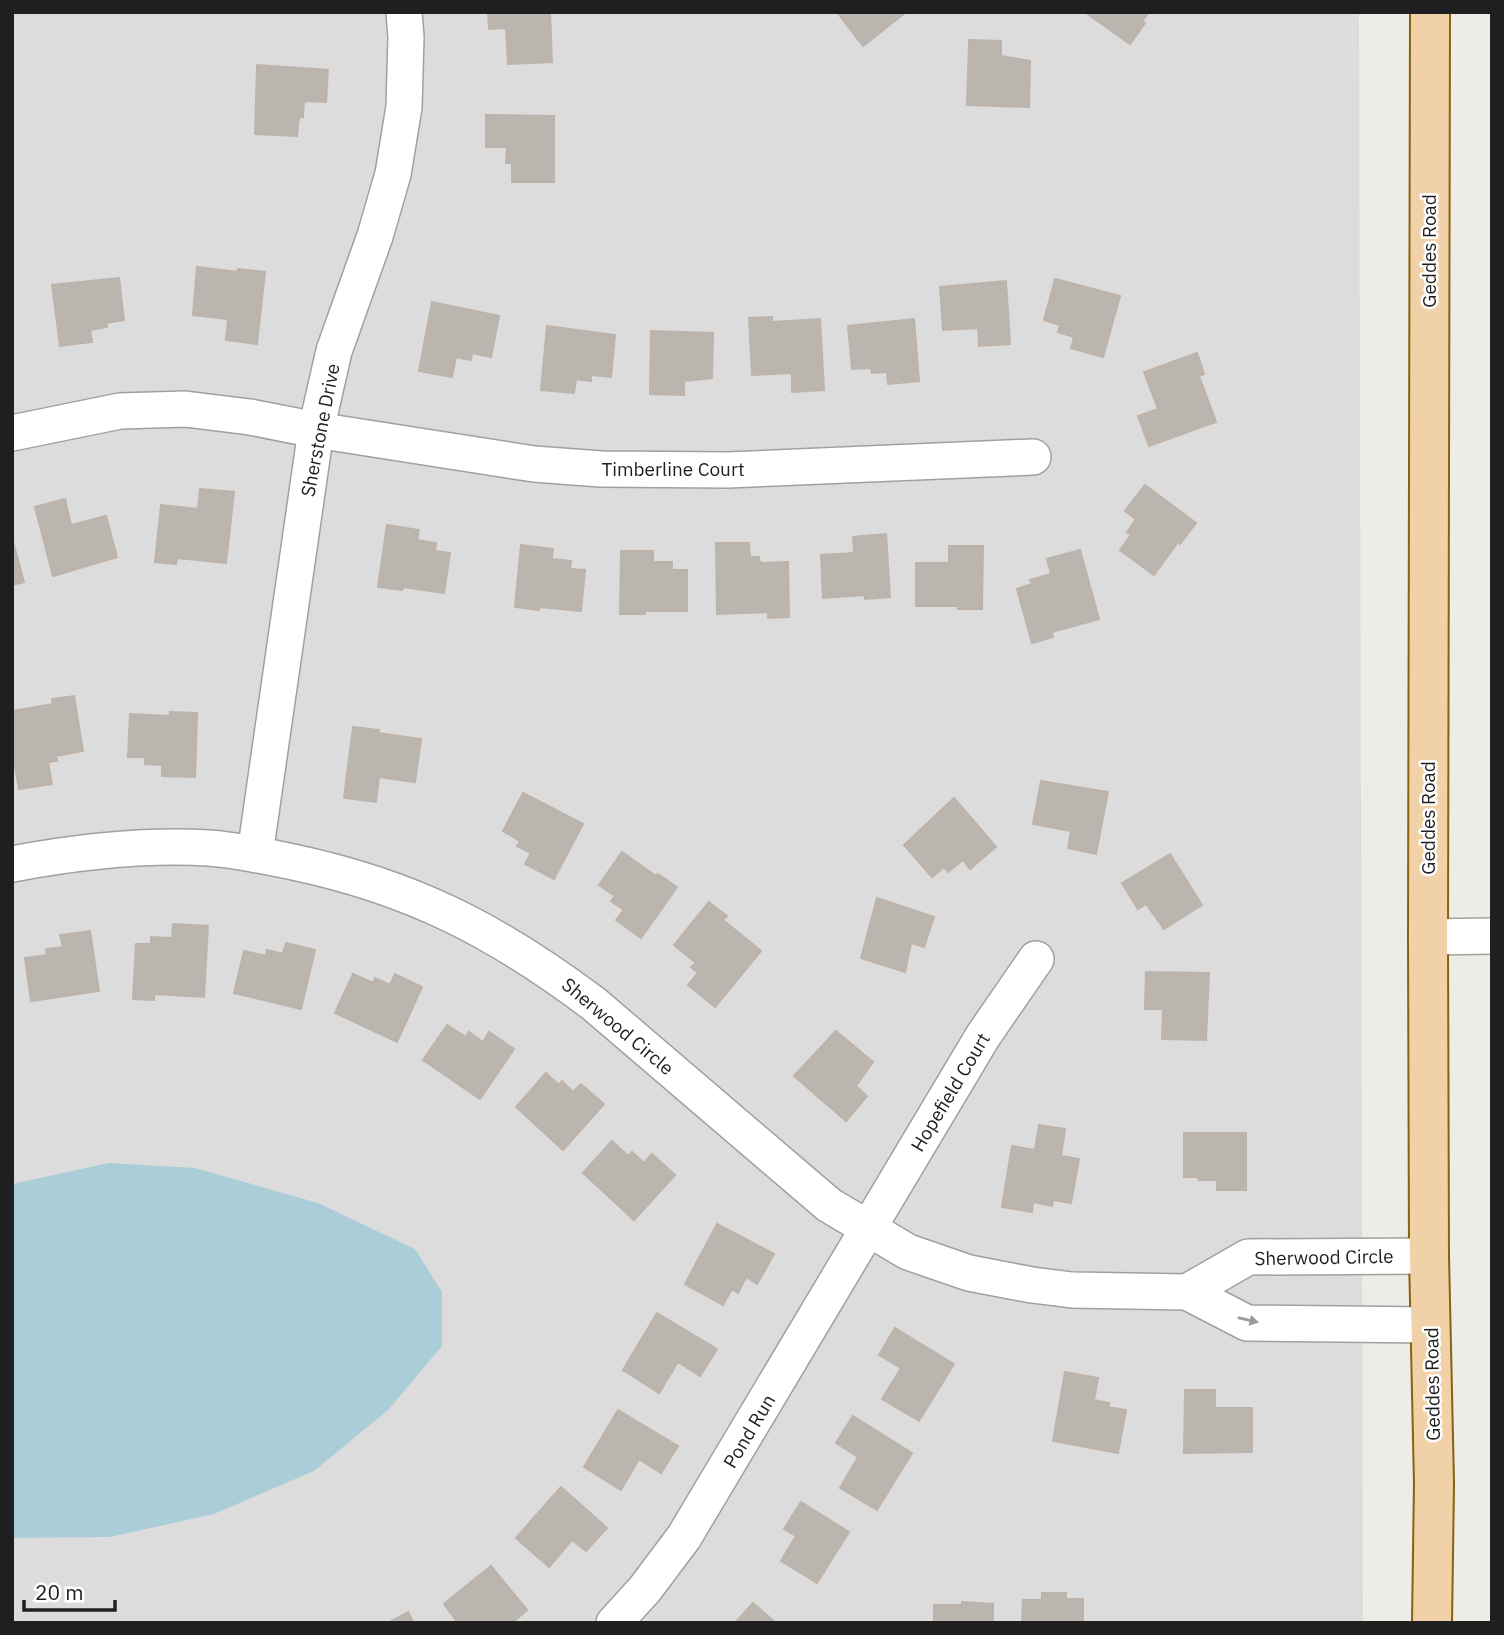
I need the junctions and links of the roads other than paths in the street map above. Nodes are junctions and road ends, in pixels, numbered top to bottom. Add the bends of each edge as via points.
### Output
1 (404, 12) edge
2 (1430, 12) edge
3 (316, 430) junction
4 (12, 433) edge
5 (1033, 457) dead end
6 (255, 854) junction
7 (12, 864) edge
8 (1492, 936) edge
9 (1428, 937) junction
10 (1036, 959) dead end
11 (868, 1228) junction
12 (1429, 1256) junction
13 (1186, 1292) junction
14 (1432, 1325) junction
15 (614, 1623) edge
16 (1432, 1623) edge

1 - 3 street, Sherstone Drive via 404,107 393,174 334,351
2 - 9 main road, Geddes Road
3 - 4 street, Timberline Court via 185,409 120,411
3 - 5 street, Timberline Court via 534,464 601,469 716,470
3 - 6 street, Sherstone Drive
6 - 7 street, Sherwood Circle via 210,848 130,849
6 - 11 street, Sherwood Circle via 397,890 514,947 594,1004 829,1205
8 - 9 street
9 - 12 main road, Geddes Road
10 - 11 street, Hopefield Court via 983,1036
11 - 13 street, Sherwood Circle via 908,1252 969,1273 1072,1290
11 - 15 street, Pond Run via 684,1537
12 - 13 street, Sherwood Circle via 1248,1257
12 - 14 main road, Geddes Road
13 -> 14 street, Sherwood Circle via 1247,1323
14 - 16 main road, Geddes Road

